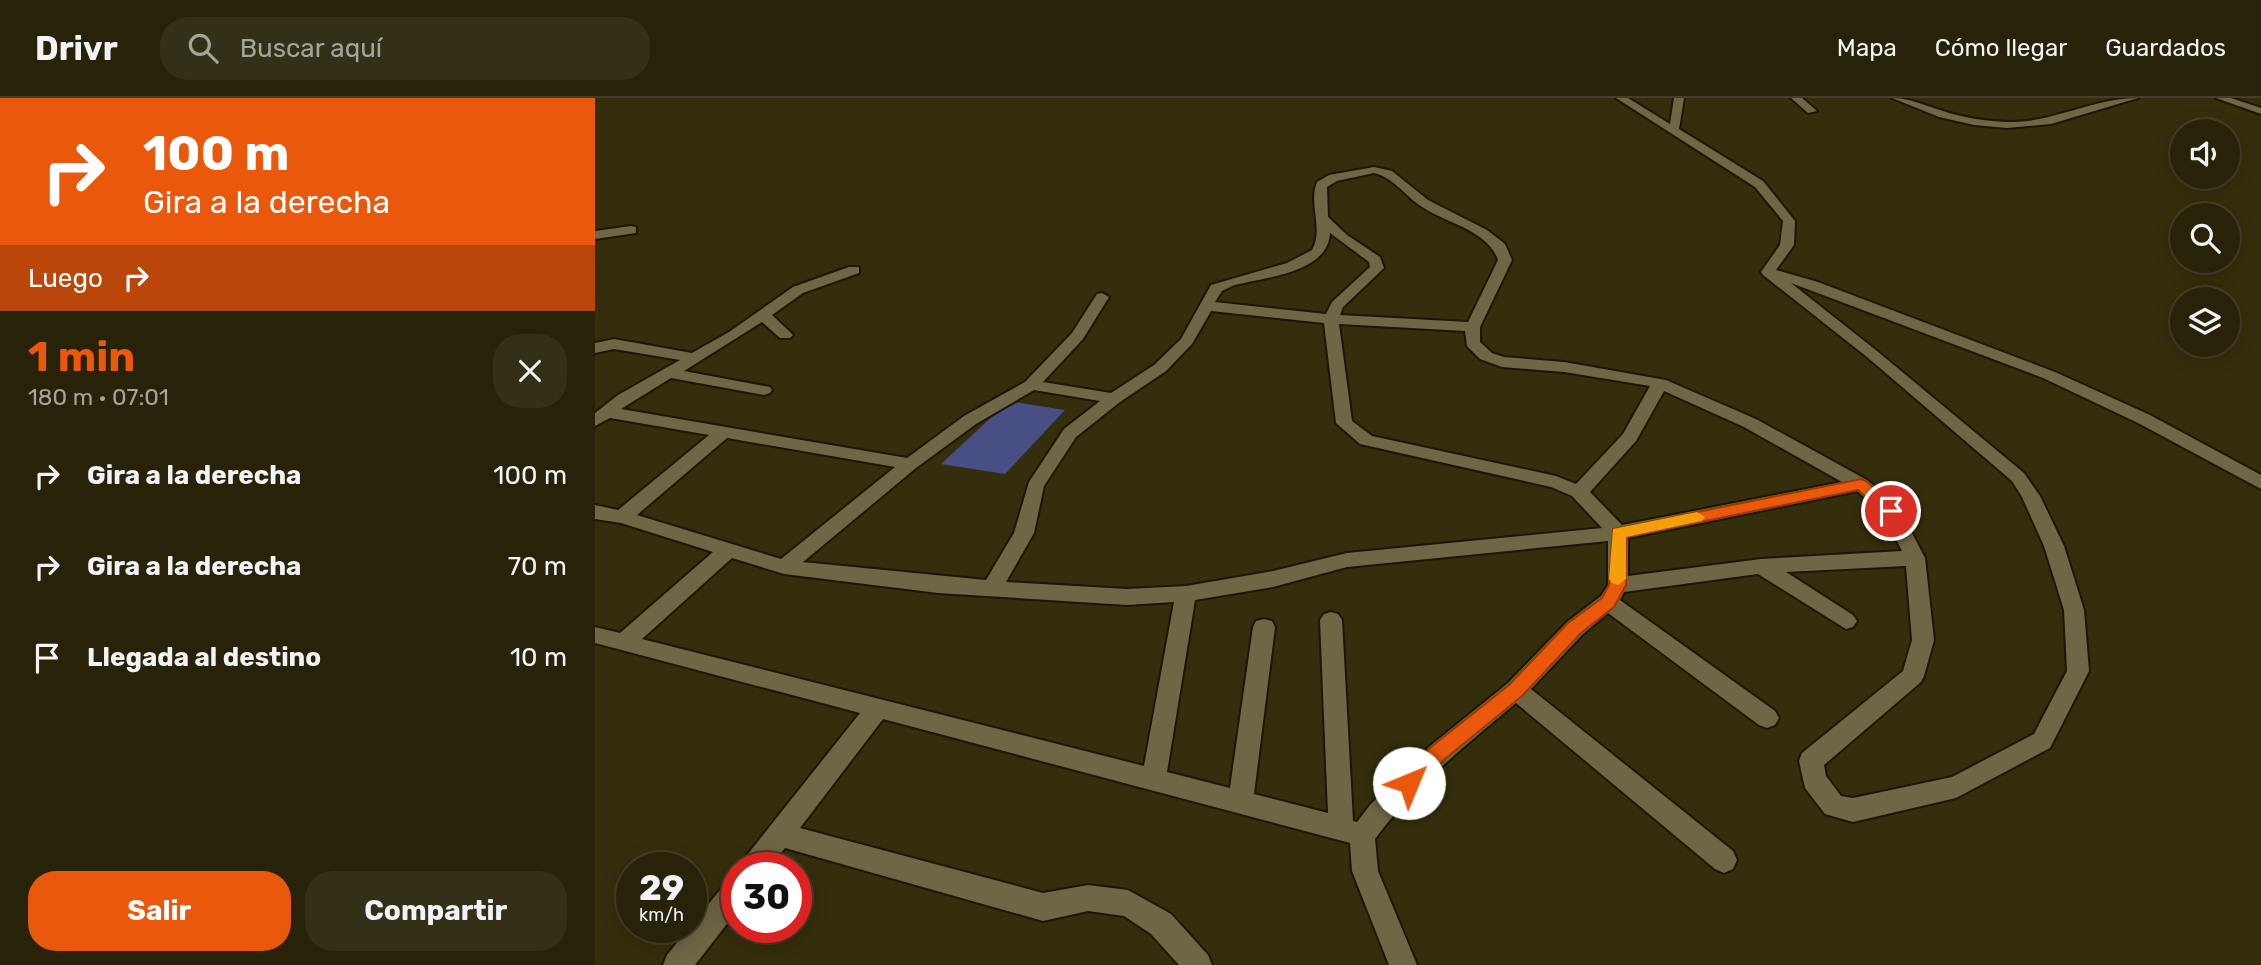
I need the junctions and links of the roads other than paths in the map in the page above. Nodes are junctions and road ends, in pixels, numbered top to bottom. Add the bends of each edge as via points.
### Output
1 (1621, 98) edge
2 (1679, 98) edge
3 (1796, 98) edge
4 (1897, 98) edge
5 (2133, 98) edge
6 (2221, 98) edge
7 (1641, 103) edge
8 (1812, 111) dead end
9 (2261, 111) edge
10 (1674, 129) junction
11 (1322, 218) junction
12 (631, 230) dead end
13 (595, 235) edge
14 (854, 270) dead end
15 (1767, 272) junction
16 (1102, 297) dead end
17 (1208, 306) junction
18 (763, 316) junction
19 (1331, 318) junction
20 (1473, 327) junction
21 (785, 335) dead end
22 (595, 348) edge
23 (695, 358) junction
24 (670, 373) junction
25 (1660, 383) junction
26 (1031, 385) junction
27 (764, 390) dead end
28 (1114, 398) junction
29 (598, 418) edge
30 (725, 431) junction
31 (910, 464) junction
32 (2261, 483) edge
33 (1861, 484) junction
34 (1579, 492) junction
35 (595, 512) edge
36 (622, 517) junction
37 (1618, 533) junction
38 (728, 550) junction
39 (1915, 558) junction
40 (1761, 566) junction
41 (784, 567) junction
42 (991, 589) junction
43 (1186, 594) junction
44 (1613, 594) junction
45 (1331, 620) dead end
46 (1846, 621) dead end
47 (1264, 627) dead end
48 (595, 635) edge
49 (624, 642) junction
50 (1516, 690) junction
51 (879, 708) junction
52 (1767, 718) dead end
53 (1154, 779) junction
54 (1240, 803) junction
55 (1352, 832) junction
56 (779, 834) junction
57 (765, 852) edge
58 (1724, 860) dead end
59 (721, 909) edge
60 (677, 965) edge
61 (1198, 965) edge
62 (1403, 965) edge

1 - 7 street
2 - 10 street
3 - 8 street
4 - 5 street via 1955,118 2024,125
6 - 9 street
7 - 10 street
10 - 15 street via 1759,184 1789,221 1787,246
11 - 17 street via 1322,245 1317,254 1223,284 1216,288
11 - 19 street via 1375,260 1377,268 1337,306
11 - 20 street via 1321,185 1374,170 1388,173 1424,203 1482,233 1500,247 1505,260
12 - 13 street
14 - 18 street via 798,290
15 - 32 street via 1825,289 2049,375 2144,419
15 - 39 street via 2018,477 2054,546 2074,610 2078,671 2042,741 1956,787 1853,810 1834,806 1814,780 1811,761 1913,676 1923,640
16 - 26 street via 1078,336
17 - 19 street
17 - 28 street via 1187,341 1160,368
18 - 21 street
18 - 23 street
19 - 20 street
19 - 34 street via 1344,424 1366,440 1515,471
20 - 25 street via 1472,343 1486,356 1503,362
22 - 23 street via 614,344
23 - 24 street
24 - 27 street
24 - 29 street
25 - 33 street via 1749,423
25 - 34 street via 1630,437
26 - 28 street
26 - 31 street via 970,420
28 - 42 street via 1070,433 1035,486 1024,533
29 - 30 street
30 - 31 street
30 - 36 street
31 - 41 street
33 - 37 street
33 - 39 street via 1891,511
34 - 37 street
35 - 36 street
36 - 38 street
37 - 43 street via 1347,561
37 - 44 street
38 - 41 street
38 - 49 street
39 - 40 street
40 - 44 street
40 - 46 street
41 - 42 street
42 - 43 street via 1127,597
43 - 53 street
44 - 50 street
44 - 52 street
45 - 55 street
47 - 54 street
48 - 49 street
49 - 51 street
50 - 55 street
50 - 58 street
51 - 53 street
51 - 56 street
53 - 54 street
54 - 55 street
55 - 62 street
56 - 57 street
56 - 61 street via 1043,907 1088,898 1128,903 1161,924
59 - 60 street

